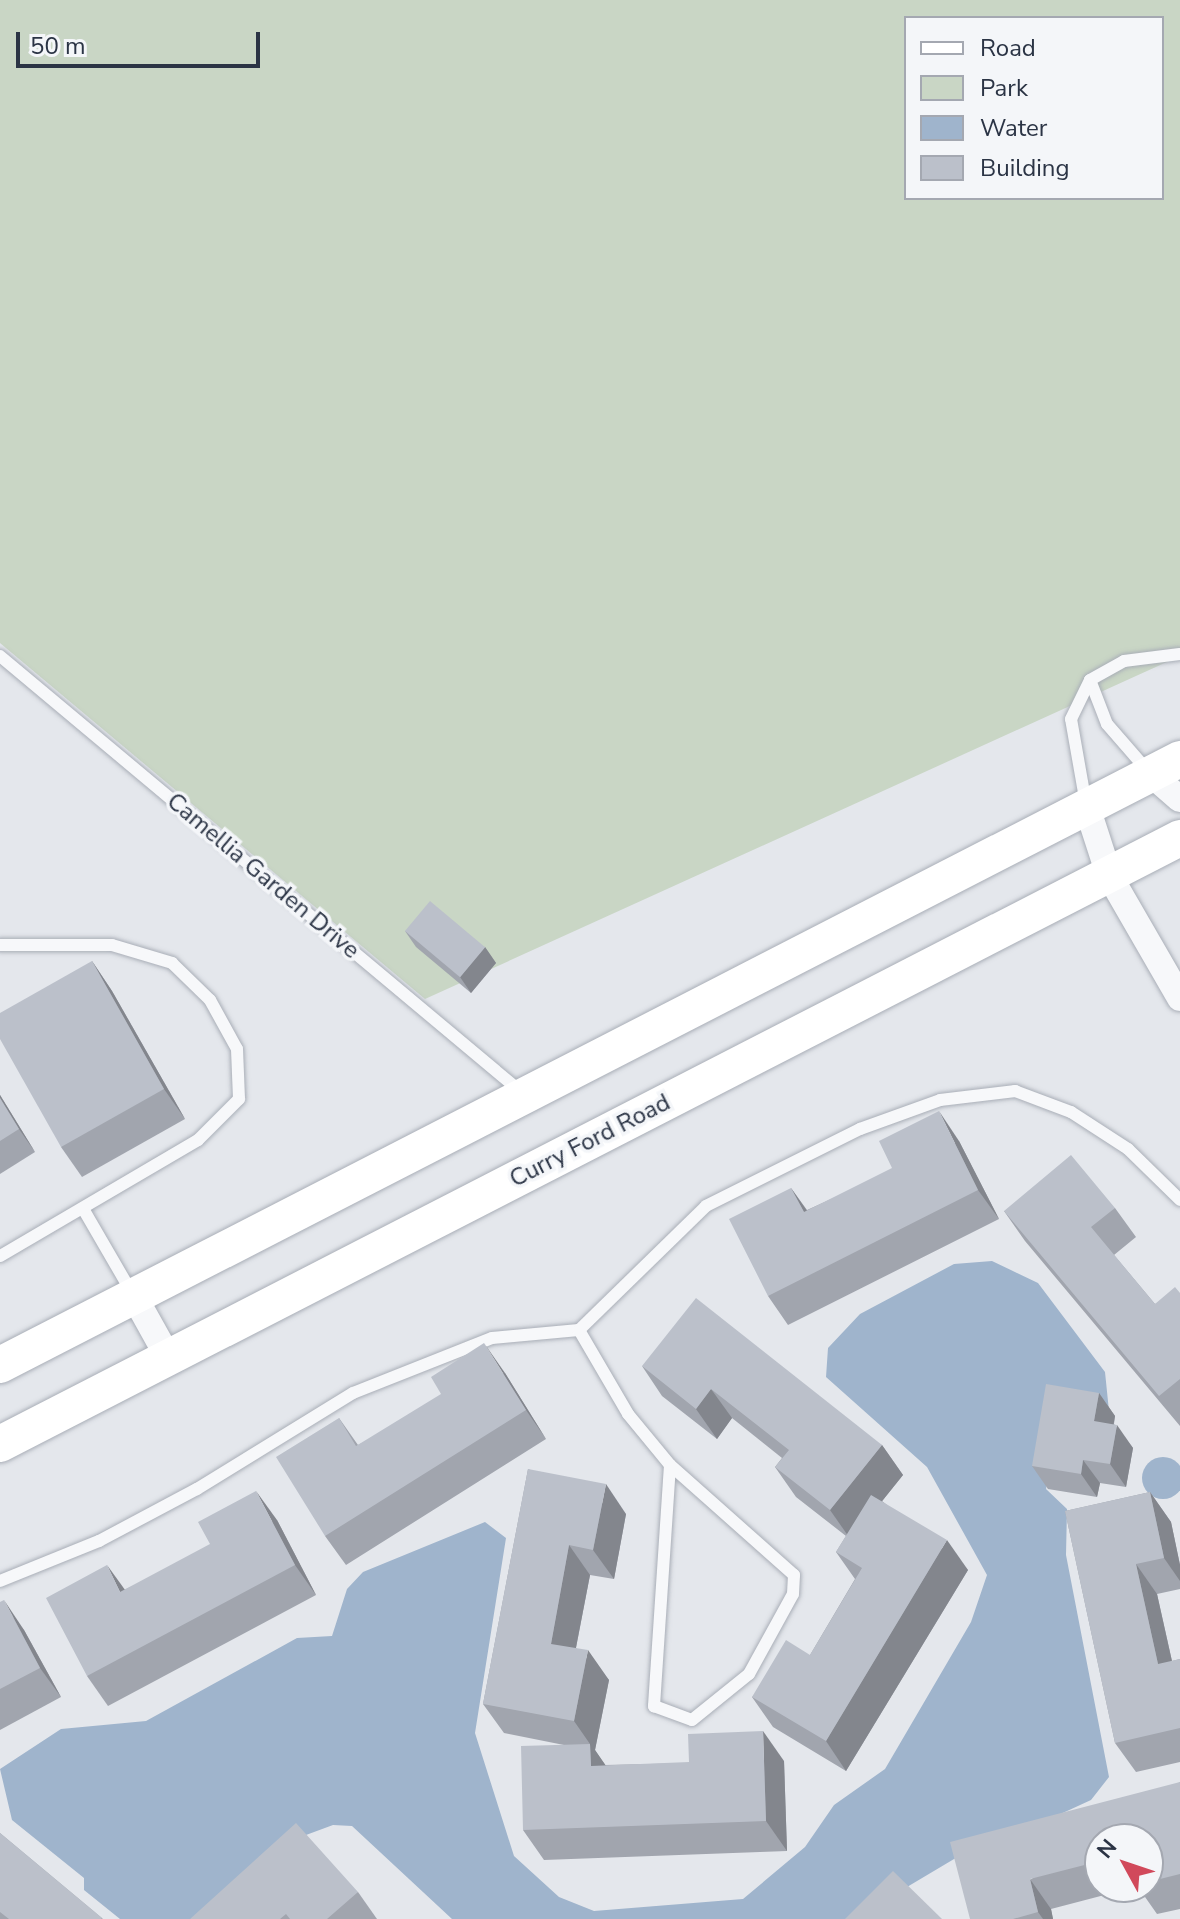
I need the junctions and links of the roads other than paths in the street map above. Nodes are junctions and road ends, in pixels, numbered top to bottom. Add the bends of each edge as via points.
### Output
1 (1180, 654) edge
2 (0, 656) edge
3 (1090, 680) junction
4 (1165, 766) edge
5 (1180, 799) edge
6 (1087, 807) junction
7 (1180, 838) edge
8 (1109, 875) junction
9 (0, 945) edge
10 (1180, 998) edge
11 (527, 1097) junction
12 (1180, 1200) edge
13 (85, 1212) junction
14 (0, 1256) edge
15 (134, 1296) junction
16 (579, 1330) junction
17 (168, 1357) junction
18 (0, 1365) edge
19 (0, 1444) edge
20 (670, 1465) junction
21 (0, 1581) edge

1 - 3 lane via 1124,661
2 - 11 lane, Camellia Garden Drive
3 - 4 lane via 1107,724
3 - 6 lane via 1071,719
4 - 5 street
4 - 6 main road
6 - 8 street
6 - 11 main road
7 - 8 main road, Curry Ford Road
8 - 10 street
8 - 17 main road, Curry Ford Road
9 - 13 lane via 112,945 172,963 210,1000 237,1049 239,1099 198,1140
11 - 15 main road
12 - 16 lane via 1128,1149 1071,1112 1015,1091 940,1100 860,1129 706,1206
13 - 14 lane
13 - 15 lane
15 - 17 street
15 - 18 main road
16 - 20 lane via 628,1414
16 - 21 lane via 492,1338 353,1393 155,1512
17 - 19 main road, Curry Ford Road
20 - 20 lane via 654,1706 692,1720 749,1674 793,1594 794,1575

